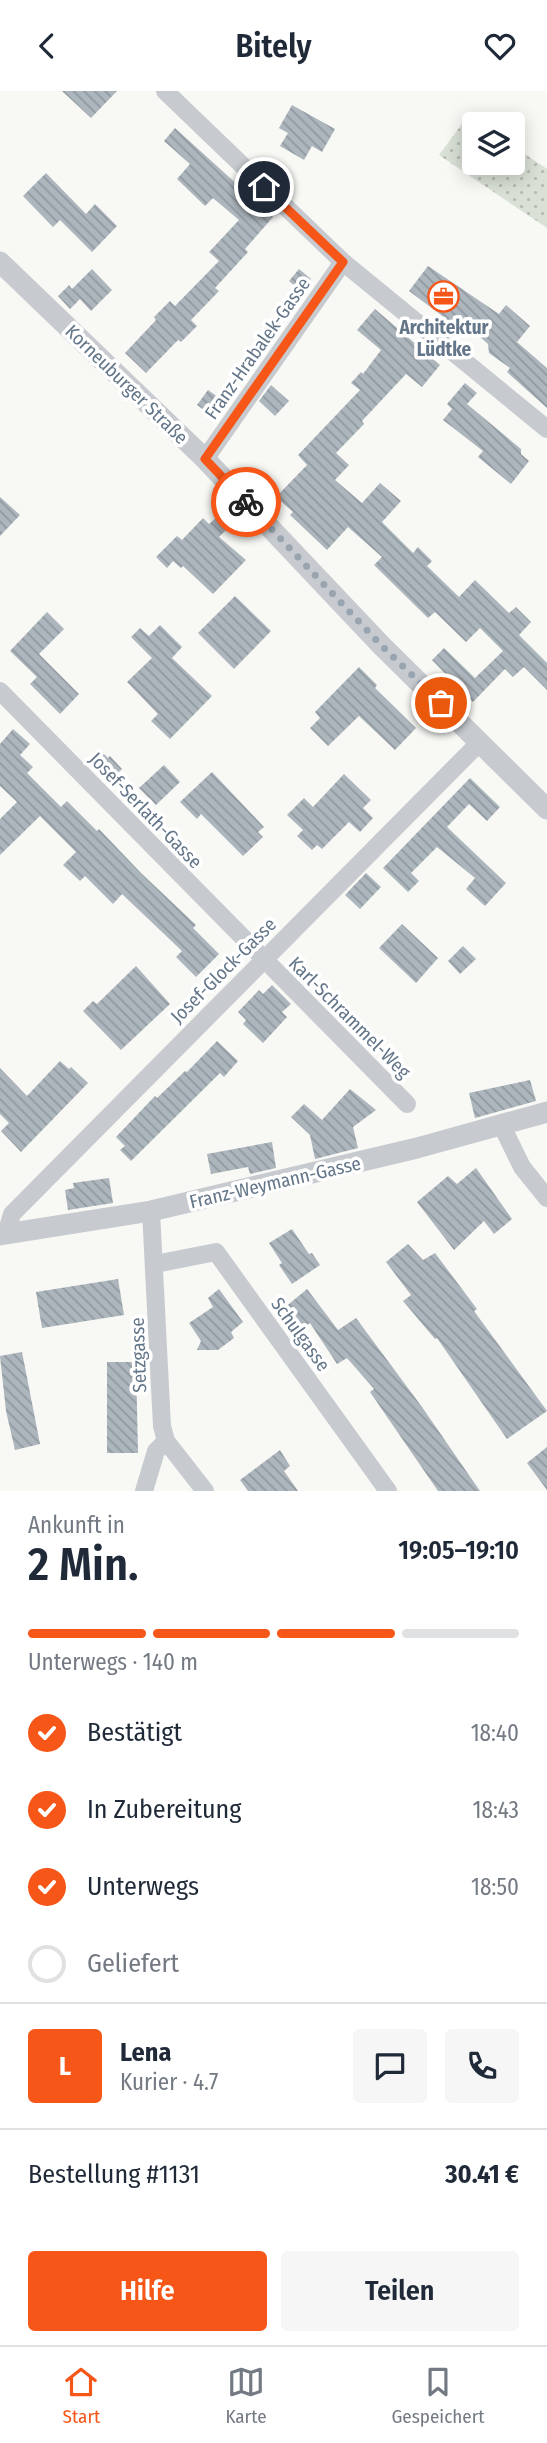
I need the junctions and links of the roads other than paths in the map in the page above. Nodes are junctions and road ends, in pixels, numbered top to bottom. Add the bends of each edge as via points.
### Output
1 (164, 91) edge
2 (0, 261) edge
3 (343, 262) junction
4 (547, 429) edge
5 (205, 459) junction
6 (0, 691) edge
7 (480, 742) junction
8 (547, 809) edge
9 (262, 960) junction
10 (407, 1104) dead end
11 (547, 1112) edge
12 (502, 1126) junction
13 (547, 1198) edge
14 (151, 1211) junction
15 (3, 1234) edge
16 (155, 1264) junction
17 (166, 1441) junction
18 (144, 1491) edge
19 (205, 1491) edge
20 (388, 1491) edge

1 - 3 street
2 - 5 street, Korneuburger Straße
3 - 4 street
3 - 5 street, Franz-Hrabalek-Gasse
5 - 7 street, Korneuburger Straße
6 - 9 street, Josef-Serlath-Gasse
7 - 8 street, Korneuburger Straße
7 - 9 street, Josef-Glock-Gasse
9 - 10 street, Karl-Schrammel-Weg
9 - 15 street, Josef-Glock-Gasse via 12,1214
11 - 12 street, Franz-Weymann-Gasse
12 - 13 street via 523,1167
12 - 14 street, Franz-Weymann-Gasse
14 - 15 street, Franz-Weymann-Gasse
14 - 16 street, Setzgasse
16 - 17 street, Setzgasse
16 - 20 street, Schulgasse via 216,1252
17 - 18 street via 156,1451
17 - 19 street

